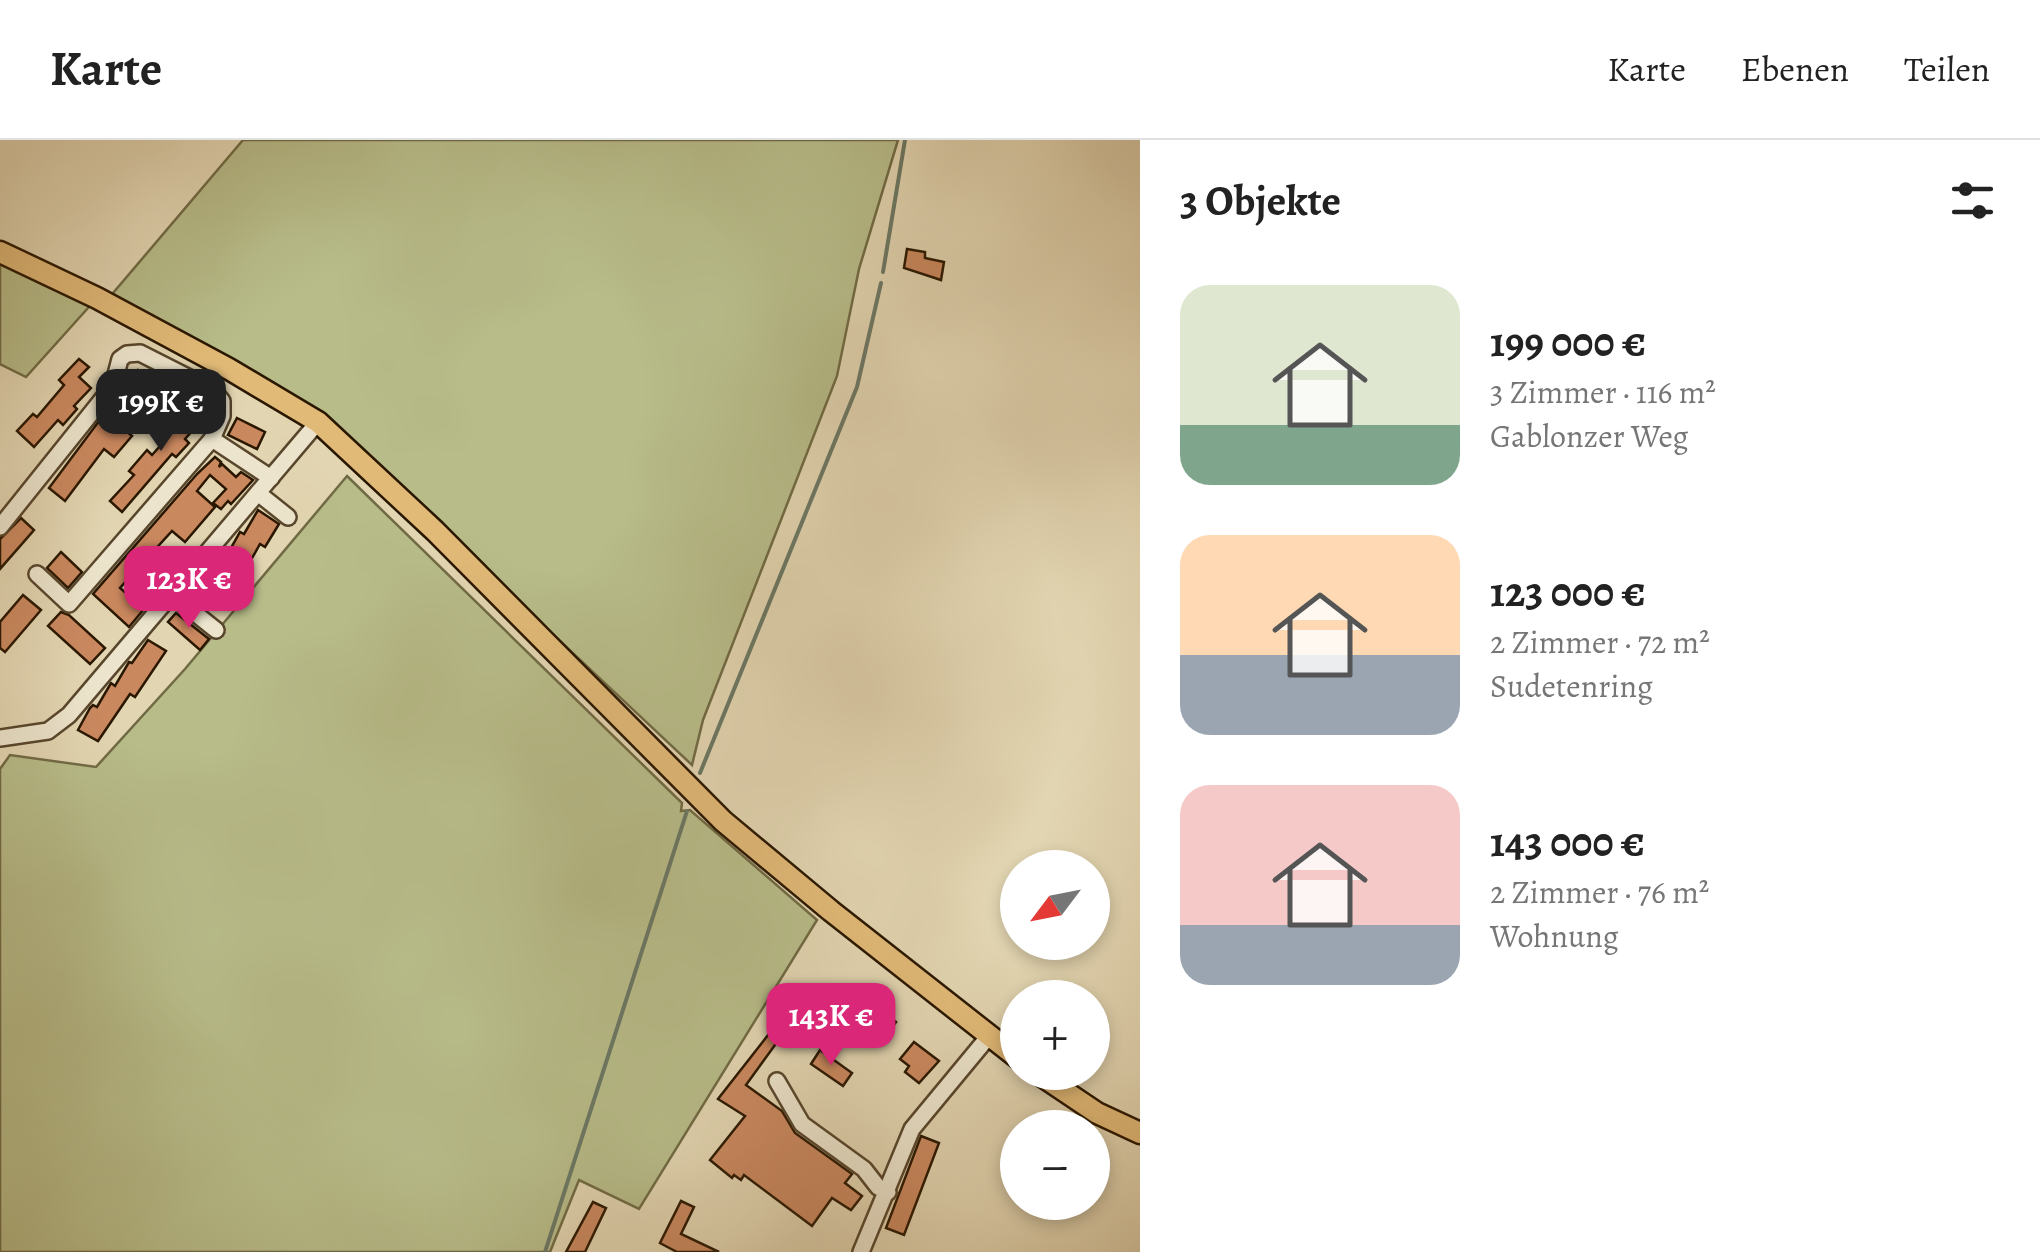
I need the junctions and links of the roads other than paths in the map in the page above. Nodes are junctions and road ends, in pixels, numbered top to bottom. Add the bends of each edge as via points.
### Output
1 (0, 252) edge
2 (318, 422) junction
3 (212, 440) junction
4 (271, 478) junction
5 (258, 493) junction
6 (288, 517) dead end
7 (0, 527) edge
8 (37, 574) dead end
9 (171, 594) junction
10 (216, 630) dead end
11 (0, 738) edge
12 (989, 1036) junction
13 (1000, 1044) edge
14 (777, 1081) dead end
15 (1063, 1090) edge
16 (1140, 1132) edge
17 (888, 1192) junction
18 (861, 1252) edge

1 - 2 main road via 97,298
2 - 4 street
2 - 12 main road via 694,793
3 - 4 street
3 - 7 street via 222,401 212,390 140,354 127,354 113,386
3 - 8 street via 68,604
4 - 5 street
5 - 6 street
5 - 9 street
9 - 10 street
9 - 11 street via 70,716 48,731
12 - 13 main road
12 - 17 street via 912,1129
14 - 17 street via 802,1124
15 - 16 main road
17 - 18 street

